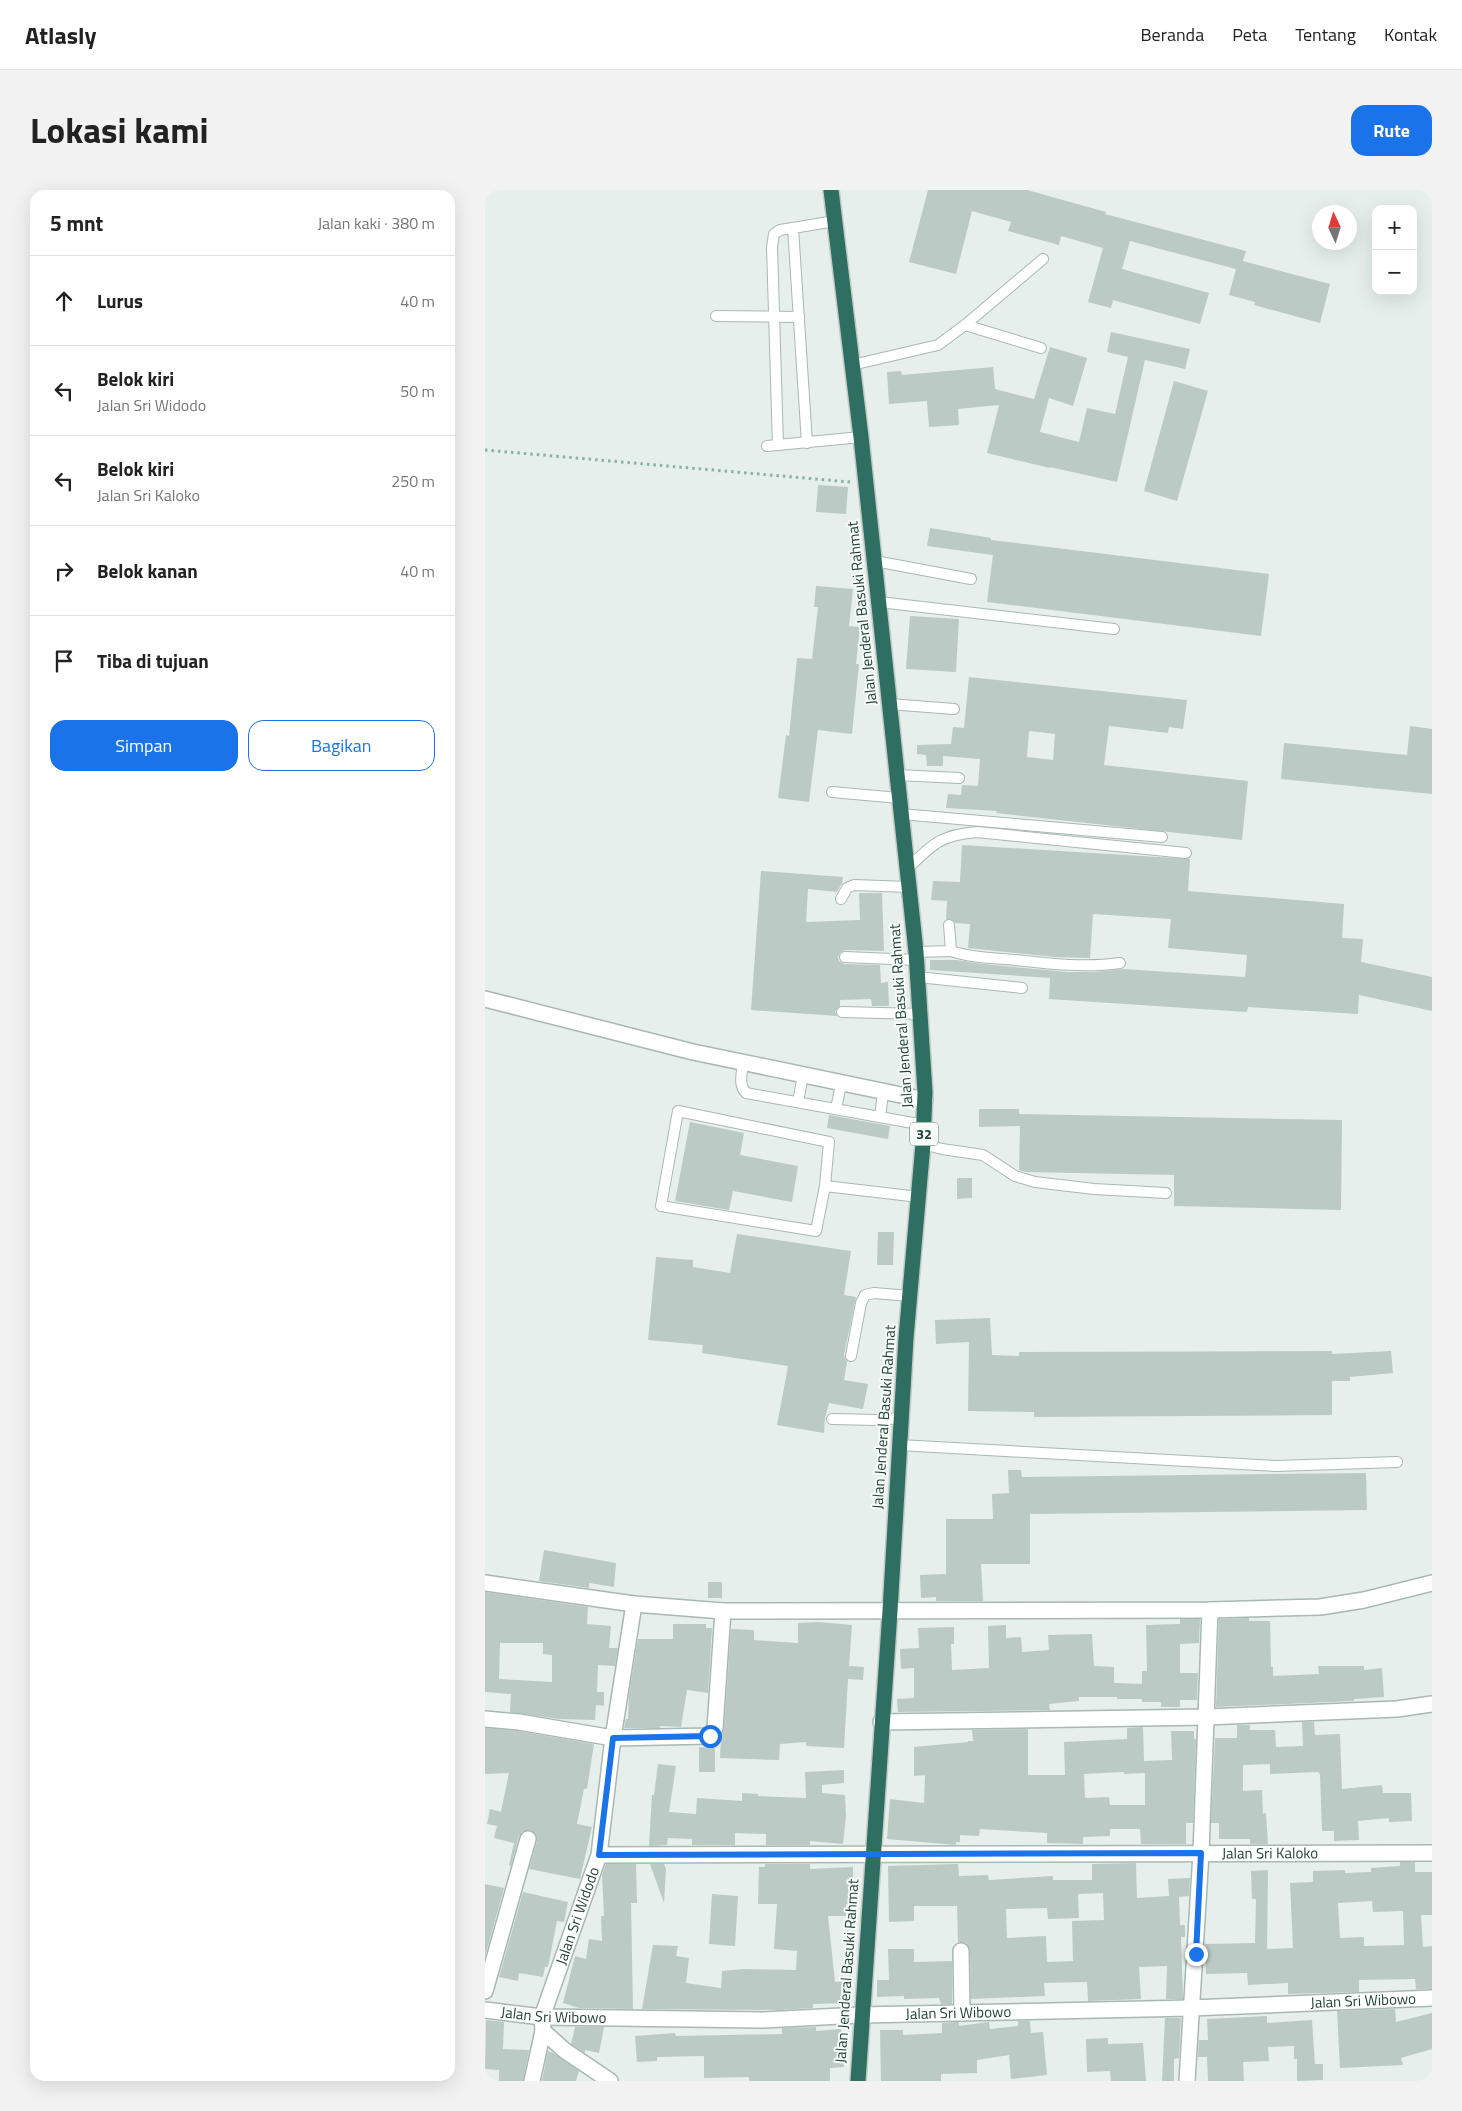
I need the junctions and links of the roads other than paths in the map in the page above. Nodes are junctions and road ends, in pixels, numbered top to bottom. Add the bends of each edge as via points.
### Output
1 (831, 190) edge
2 (835, 221) junction
3 (793, 228) junction
4 (1043, 258) dead end
5 (716, 316) dead end
6 (799, 317) junction
7 (774, 318) junction
8 (965, 326) junction
9 (1041, 348) dead end
10 (852, 365) junction
11 (861, 437) junction
12 (807, 443) junction
13 (778, 445) junction
14 (767, 446) dead end
15 (875, 561) junction
16 (971, 579) dead end
17 (879, 602) junction
18 (1114, 629) dead end
19 (889, 704) junction
20 (954, 709) dead end
21 (897, 775) junction
22 (959, 778) dead end
23 (832, 792) dead end
24 (899, 798) junction
25 (901, 814) junction
26 (1162, 837) dead end
27 (1186, 853) dead end
28 (907, 869) junction
29 (909, 887) junction
30 (841, 899) dead end
31 (949, 925) dead end
32 (951, 951) junction
33 (916, 956) junction
34 (845, 957) dead end
35 (1120, 963) dead end
36 (918, 977) junction
37 (1022, 988) dead end
38 (485, 999) edge
39 (842, 1012) dead end
40 (921, 1014) junction
41 (743, 1063) junction
42 (803, 1075) junction
43 (841, 1084) junction
44 (883, 1092) junction
45 (925, 1100) junction
46 (798, 1102) junction
47 (836, 1109) junction
48 (880, 1117) junction
49 (924, 1125) junction
50 (923, 1144) junction
51 (825, 1186) junction
52 (1166, 1193) dead end
53 (919, 1197) junction
54 (910, 1296) junction
55 (851, 1356) dead end
56 (901, 1418) junction
57 (832, 1419) dead end
58 (899, 1445) junction
59 (1397, 1462) dead end
60 (485, 1583) edge
61 (1432, 1583) edge
62 (634, 1604) junction
63 (1210, 1610) junction
64 (723, 1611) junction
65 (890, 1611) junction
66 (1432, 1704) edge
67 (1207, 1717) junction
68 (485, 1719) edge
69 (881, 1722) junction
70 (613, 1738) junction
71 (528, 1839) dead end
72 (1201, 1853) junction
73 (1432, 1853) edge
74 (599, 1855) junction
75 (873, 1855) junction
76 (961, 1951) dead end
77 (485, 1991) edge
78 (1432, 1998) edge
79 (1191, 2008) junction
80 (485, 2010) edge
81 (962, 2013) junction
82 (861, 2015) junction
83 (543, 2024) junction
84 (532, 2081) edge
85 (610, 2081) edge
86 (857, 2081) edge
87 (1187, 2081) edge

1 - 2 highway, Jalan Jenderal Basuki Rahmat / 32
2 - 3 lane
2 - 10 highway, Jalan Jenderal Basuki Rahmat / 32
3 - 6 lane
3 - 7 lane via 774,234
4 - 8 lane
5 - 7 lane
6 - 7 lane
6 - 12 lane
7 - 13 lane
8 - 9 lane
8 - 10 lane via 938,345
10 - 11 highway, Jalan Jenderal Basuki Rahmat / 32
11 - 12 lane
11 - 15 highway, Jalan Jenderal Basuki Rahmat / 32
12 - 13 lane
13 - 14 lane
15 - 16 lane
15 - 17 highway, Jalan Jenderal Basuki Rahmat / 32
17 - 18 lane
17 - 19 highway, Jalan Jenderal Basuki Rahmat / 32
19 - 20 lane
19 - 21 highway, Jalan Jenderal Basuki Rahmat / 32
21 - 22 lane
21 - 24 highway, Jalan Jenderal Basuki Rahmat / 32
23 - 24 lane
24 - 25 highway, Jalan Jenderal Basuki Rahmat / 32
25 - 26 lane
25 - 28 highway, Jalan Jenderal Basuki Rahmat / 32
27 - 28 lane via 977,832 955,834 939,840
28 - 29 highway, Jalan Jenderal Basuki Rahmat / 32
29 - 30 lane via 853,885 847,888
29 - 33 highway, Jalan Jenderal Basuki Rahmat / 32
31 - 32 lane
32 - 33 lane
32 - 35 lane via 965,956 1035,962 1099,966
33 - 34 lane
33 - 36 highway, Jalan Jenderal Basuki Rahmat / 32
36 - 37 lane
36 - 40 highway, Jalan Jenderal Basuki Rahmat / 32
38 - 41 street
39 - 40 lane
40 - 45 highway, Jalan Jenderal Basuki Rahmat / 32
41 - 42 street
41 - 46 lane via 741,1084 746,1093
42 - 43 street
42 - 46 lane
43 - 44 street
43 - 47 lane
44 - 45 street
44 - 48 lane
45 - 49 highway, Jalan Jenderal Basuki Rahmat / 32
46 - 47 lane
47 - 48 lane
48 - 49 lane
49 - 50 highway, Jalan Jenderal Basuki Rahmat / 32
50 - 52 lane via 983,1155 1015,1176 1035,1182
50 - 53 highway, Jalan Jenderal Basuki Rahmat / 32
51 - 51 lane via 829,1142 678,1111 661,1206 816,1231
51 - 53 lane
53 - 54 highway, Jalan Jenderal Basuki Rahmat / 32
54 - 55 lane via 865,1295
54 - 56 highway, Jalan Jenderal Basuki Rahmat / 32
56 - 57 lane
56 - 58 highway, Jalan Jenderal Basuki Rahmat / 32
58 - 59 lane via 1276,1466
58 - 65 highway, Jalan Jenderal Basuki Rahmat / 32
60 - 62 street
61 - 63 street via 1320,1607
62 - 64 street
62 - 70 street, Jalan Sri Widodo
63 - 65 street
63 - 67 street
64 - 65 street
64 - 70 street via 715,1728 710,1736
65 - 69 highway, Jalan Jenderal Basuki Rahmat / 32
66 - 67 street via 1397,1709
67 - 69 street
67 - 72 street
68 - 70 street
69 - 75 highway, Jalan Jenderal Basuki Rahmat / 32
70 - 74 street, Jalan Sri Widodo
71 - 77 street
72 - 73 street, Jalan Sri Kaloko
72 - 75 street, Jalan Sri Kaloko
72 - 79 street
74 - 75 street, Jalan Sri Kaloko
74 - 83 street, Jalan Sri Widodo
75 - 82 highway, Jalan Jenderal Basuki Rahmat / 32
76 - 81 street
78 - 79 street, Jalan Sri Wibowo
79 - 81 street, Jalan Sri Wibowo
79 - 87 street
80 - 83 street, Jalan Sri Wibowo
81 - 82 street, Jalan Sri Wibowo
82 - 83 street, Jalan Sri Wibowo
82 - 86 highway, Jalan Jenderal Basuki Rahmat / 32
83 - 84 street, Jalan Sri Widodo
83 - 85 street via 564,2050

